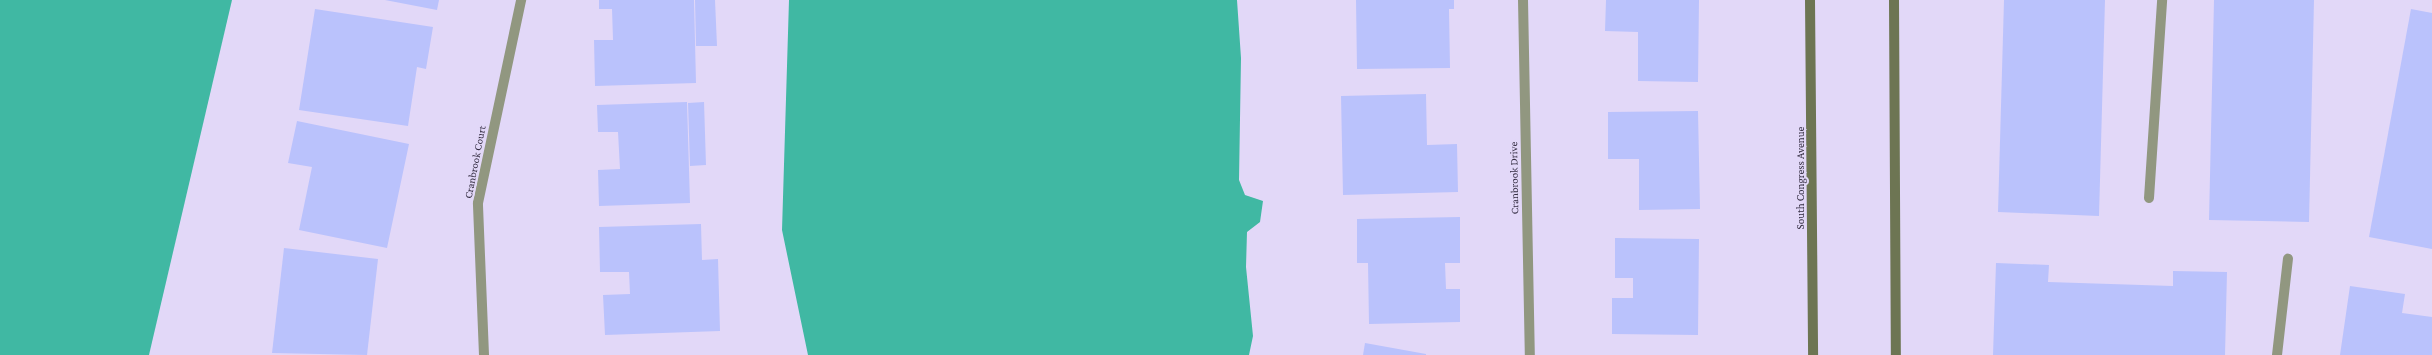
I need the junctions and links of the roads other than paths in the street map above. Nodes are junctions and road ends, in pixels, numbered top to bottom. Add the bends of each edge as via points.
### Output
1 (521, 0) edge
2 (1523, 0) edge
3 (1810, 0) edge
4 (1894, 0) edge
5 (2162, 0) edge
6 (2149, 198) dead end
7 (2288, 259) dead end
8 (484, 355) edge
9 (1530, 355) edge
10 (1813, 355) edge
11 (1896, 355) edge
12 (2277, 355) edge

1 - 8 street, Cranbrook Court via 478,203
2 - 9 street, Cranbrook Drive
3 - 10 main road, South Congress Avenue
4 - 11 main road
5 - 6 street
7 - 12 street

